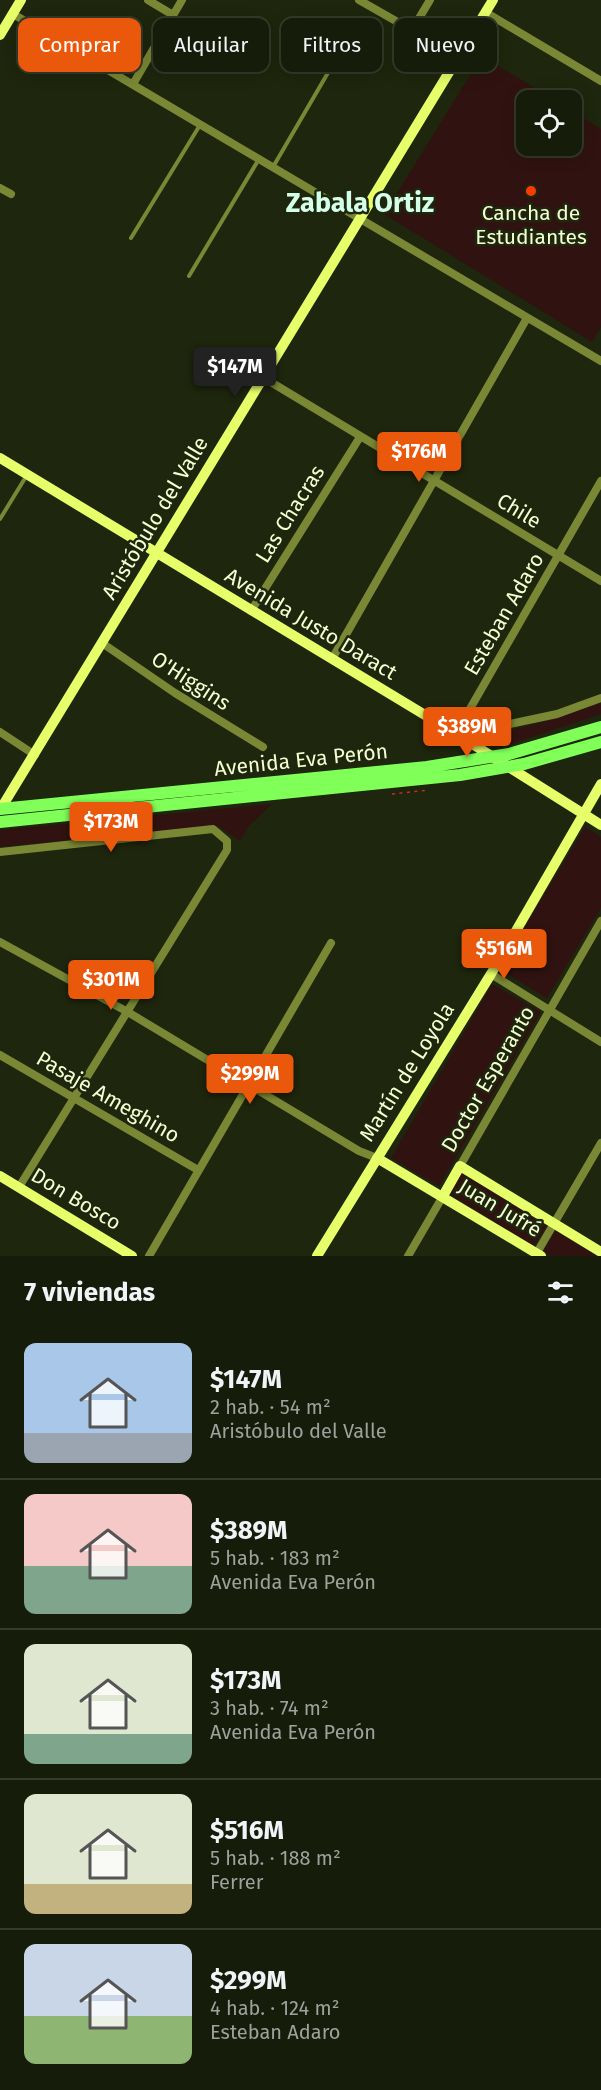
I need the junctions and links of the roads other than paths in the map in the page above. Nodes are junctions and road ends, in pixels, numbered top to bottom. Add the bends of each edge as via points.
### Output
1 (21, 0) edge
2 (148, 0) edge
3 (182, 0) edge
4 (359, 0) edge
5 (429, 0) edge
6 (493, 0) edge
7 (485, 12) junction
8 (13, 14) junction
9 (173, 15) junction
10 (419, 18) edge
11 (482, 18) edge
12 (394, 20) edge
13 (0, 35) edge
14 (328, 72) edge
15 (450, 72) edge
16 (601, 81) edge
17 (133, 84) junction
18 (201, 124) junction
19 (260, 159) junction
20 (273, 167) junction
21 (0, 188) edge
22 (11, 194) dead end
23 (360, 218) junction
24 (131, 238) dead end
25 (189, 276) dead end
26 (527, 318) junction
27 (601, 361) edge
28 (264, 378) junction
29 (360, 436) junction
30 (0, 458) edge
31 (27, 474) junction
32 (601, 481) edge
33 (435, 482) junction
34 (0, 519) edge
35 (156, 553) junction
36 (559, 556) junction
37 (601, 581) edge
38 (251, 611) junction
39 (102, 643) junction
40 (332, 659) junction
41 (601, 698) edge
42 (601, 727) edge
43 (0, 732) edge
44 (458, 735) junction
45 (601, 742) edge
46 (263, 747) dead end
47 (35, 755) junction
48 (492, 757) junction
49 (507, 766) junction
50 (601, 784) edge
51 (0, 809) edge
52 (583, 814) junction
53 (0, 822) edge
54 (601, 825) edge
55 (0, 852) edge
56 (601, 921) edge
57 (0, 942) edge
58 (331, 943) dead end
59 (490, 974) junction
60 (126, 1011) junction
61 (549, 1011) junction
62 (601, 1042) edge
63 (0, 1055) edge
64 (247, 1084) junction
65 (74, 1097) junction
66 (601, 1143) edge
67 (377, 1158) junction
68 (460, 1166) junction
69 (198, 1170) junction
70 (0, 1176) edge
71 (19, 1187) junction
72 (443, 1196) junction
73 (554, 1224) junction
74 (601, 1252) edge
75 (128, 1255) edge
76 (538, 1255) edge
77 (149, 1256) edge
78 (317, 1256) edge
79 (408, 1256) edge

1 - 8 main road
2 - 9 street
3 - 9 street
4 - 12 street
5 - 10 street
6 - 7 main road, Aristóbulo del Valle
7 - 11 main road, Aristóbulo del Valle
7 - 16 street
8 - 13 main road
8 - 17 street
9 - 17 street
14 - 20 lane
15 - 23 main road, Aristóbulo del Valle
17 - 18 street
18 - 19 street
18 - 24 lane
19 - 20 street
19 - 25 lane
20 - 23 street
21 - 22 street
23 - 26 street
23 - 28 main road, Aristóbulo del Valle
26 - 27 street
26 - 33 street
28 - 29 street, Chile
28 - 35 main road, Aristóbulo del Valle
29 - 33 street, Chile
29 - 38 street, Las Chacras
30 - 31 main road, Avenida Justo Daract
31 - 34 lane
31 - 35 main road, Avenida Justo Daract
32 - 36 street, Esteban Adaro
33 - 36 street, Chile
33 - 40 street
35 - 38 main road, Avenida Justo Daract
35 - 39 main road, Aristóbulo del Valle
36 - 37 street, Chile
36 - 44 street, Esteban Adaro
38 - 40 main road, Avenida Justo Daract
39 - 46 street, O'Higgins
39 - 47 main road, Aristóbulo del Valle
40 - 44 main road, Avenida Justo Daract
41 - 44 street via 558,714
42 - 48 main road, Avenida Eva Perón
43 - 47 street
44 - 48 main road, Avenida Justo Daract
45 - 49 main road, Avenida Eva Perón
47 - 51 main road, Aristóbulo del Valle
48 - 49 main road, Avenida Justo Daract
48 - 51 main road, Avenida Eva Perón via 427,767
49 - 52 main road, Avenida Justo Daract
49 - 53 main road, Avenida Eva Perón via 423,780
50 - 52 main road, Martín de Loyola
52 - 54 main road, Avenida Justo Daract
52 - 59 main road, Martín de Loyola
55 - 60 street via 213,829 227,841 227,850
56 - 61 street, Doctor Esperanto
57 - 60 street
58 - 64 street
59 - 61 street
59 - 67 main road, Martín de Loyola
60 - 64 street
60 - 65 street
61 - 62 street
61 - 68 street, Doctor Esperanto
63 - 65 street, Pasaje Ameghino
64 - 67 street
64 - 69 street
65 - 69 street, Pasaje Ameghino
65 - 71 street
66 - 73 street
67 - 72 main road, Juan Jufré
67 - 78 main road, Martín de Loyola
68 - 72 main road, Doctor Esperanto
68 - 73 main road, Juan Jufré
69 - 77 street
70 - 71 main road, Don Bosco
71 - 75 main road, Don Bosco
72 - 76 main road, Juan Jufré
72 - 79 street, Doctor Esperanto
73 - 74 main road, Juan Jufré
73 - 76 street

